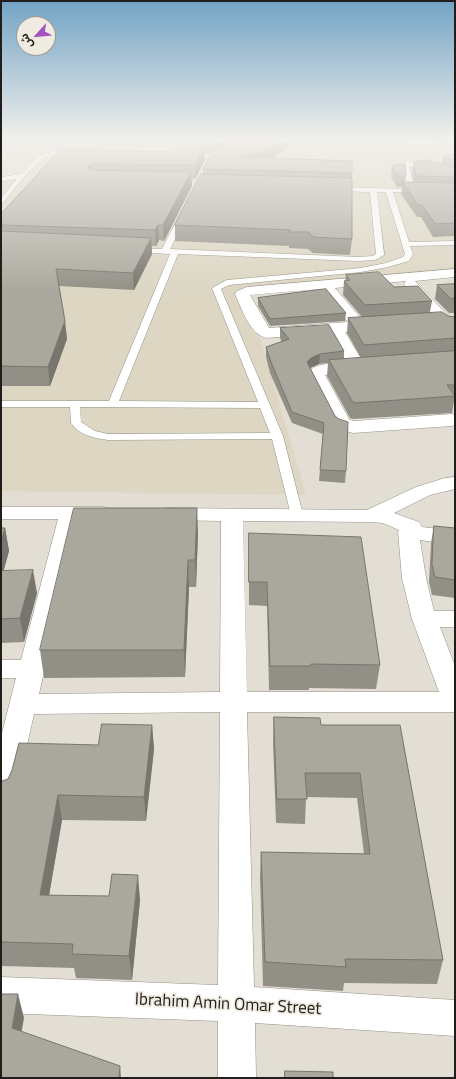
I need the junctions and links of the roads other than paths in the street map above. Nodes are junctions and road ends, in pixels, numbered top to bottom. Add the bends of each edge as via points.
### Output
1 (10, 191) edge
2 (373, 191) edge
3 (389, 191) edge
4 (426, 191) edge
5 (455, 192) edge
6 (1, 202) edge
7 (185, 211) edge
8 (455, 243) edge
9 (406, 244) junction
10 (126, 250) edge
11 (170, 252) junction
12 (455, 273) edge
13 (404, 277) junction
14 (325, 285) junction
15 (450, 319) edge
16 (422, 321) edge
17 (391, 324) edge
18 (360, 327) junction
19 (335, 329) junction
20 (455, 332) edge
21 (1, 404) edge
22 (75, 404) junction
23 (113, 404) junction
24 (264, 405) junction
25 (452, 420) dead end
26 (277, 436) junction
27 (455, 483) edge
28 (1, 513) edge
29 (70, 513) junction
30 (124, 514) edge
31 (147, 514) edge
32 (232, 514) junction
33 (297, 515) junction
34 (371, 516) junction
35 (409, 532) junction
36 (455, 538) edge
37 (424, 619) junction
38 (455, 619) edge
39 (1, 669) edge
40 (32, 669) junction
41 (455, 701) edge
42 (234, 702) junction
43 (23, 704) junction
44 (1, 794) edge
45 (1, 995) edge
46 (236, 1004) junction
47 (455, 1018) edge
48 (237, 1078) edge

1 - 6 lane
2 - 11 lane via 380,255 375,258
3 - 9 lane
4 - 5 lane
7 - 11 lane
8 - 9 lane
9 - 24 lane via 409,254 406,259 388,265 227,283 216,288
10 - 11 lane
11 - 23 lane
12 - 13 street
13 - 14 street
13 - 15 street
14 - 18 street
14 - 19 street via 247,291 242,294 261,330 266,334
15 - 16 street
15 - 20 street
17 - 18 street
18 - 19 street
19 - 25 street via 364,367 322,370 316,373 342,422 353,427
21 - 22 lane
22 - 23 lane
22 - 26 lane via 76,423 84,431 94,435
23 - 24 lane
24 - 26 lane
26 - 33 lane
27 - 34 street via 412,496
28 - 29 street
29 - 30 street
29 - 40 street
31 - 32 street
32 - 33 street
32 - 42 street
33 - 34 street
34 - 35 street via 399,521 411,527
35 - 36 street
35 - 37 street via 414,581
37 - 38 street
37 - 41 street
39 - 40 street
40 - 43 street
41 - 42 street
42 - 43 street
42 - 46 street
43 - 44 street
45 - 46 street, Ibrahim Amin Omar Street
46 - 47 street, Ibrahim Amin Omar Street
46 - 48 street

